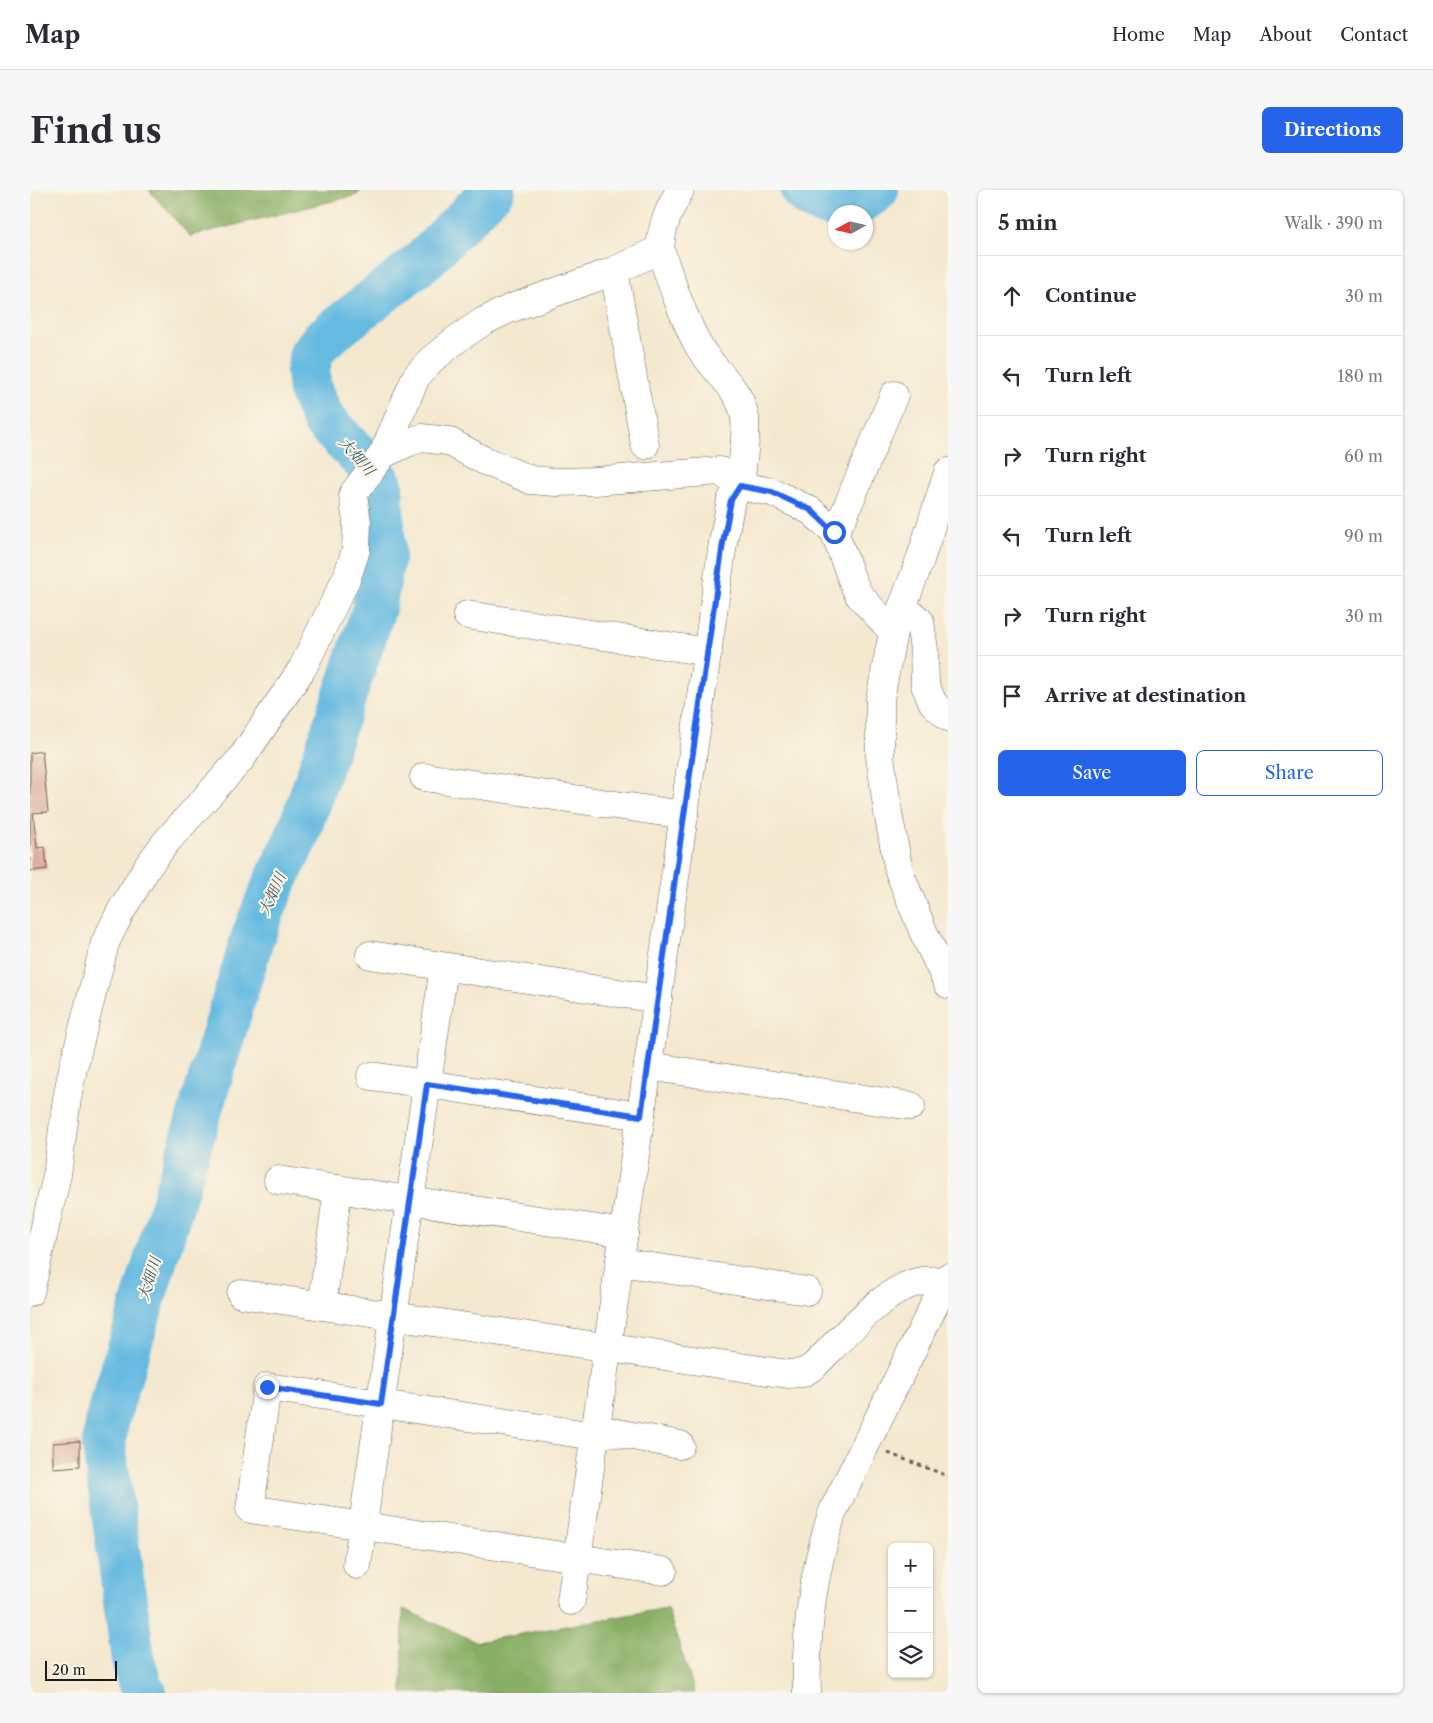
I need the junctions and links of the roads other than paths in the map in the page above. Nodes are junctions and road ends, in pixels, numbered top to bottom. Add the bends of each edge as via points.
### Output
1 (680, 190) edge
2 (660, 249) junction
3 (614, 271) junction
4 (894, 395) dead end
5 (645, 445) dead end
6 (382, 456) junction
7 (948, 472) edge
8 (740, 486) junction
9 (834, 532) junction
10 (467, 615) dead end
11 (898, 620) junction
12 (708, 652) junction
13 (948, 717) edge
14 (424, 777) dead end
15 (684, 815) junction
16 (370, 955) dead end
17 (444, 967) junction
18 (948, 984) edge
19 (658, 999) junction
20 (648, 1066) junction
21 (371, 1076) dead end
22 (427, 1084) junction
23 (911, 1106) dead end
24 (641, 1116) junction
25 (278, 1180) dead end
26 (338, 1189) junction
27 (410, 1200) junction
28 (624, 1233) junction
29 (620, 1262) junction
30 (947, 1279) edge
31 (807, 1291) dead end
32 (30, 1292) edge
33 (241, 1294) dead end
34 (322, 1306) junction
35 (393, 1316) junction
36 (608, 1348) junction
37 (381, 1404) junction
38 (595, 1436) junction
39 (680, 1445) dead end
40 (363, 1526) junction
41 (577, 1558) junction
42 (357, 1565) dead end
43 (663, 1571) dead end
44 (571, 1601) dead end
45 (807, 1693) edge

1 - 2 street via 662,229
2 - 3 street
2 - 8 street via 675,294 699,345 712,367 738,398 745,433
3 - 5 street
3 - 6 street via 510,309 484,321 450,344 416,377
4 - 9 street
6 - 8 street via 422,438 448,441 531,480 595,482 720,471
6 - 32 street via 353,494 356,550 302,669 241,759 148,866 105,944 73,1068 57,1175
7 - 11 street
8 - 9 street via 772,492 811,510
8 - 12 street via 731,500
9 - 11 street via 859,595
10 - 12 street
11 - 13 street via 920,621 925,685 934,703
11 - 18 street via 880,699 880,756 900,871
12 - 15 street
14 - 15 street
15 - 19 street
16 - 17 street
17 - 19 street
17 - 22 street
19 - 20 street
20 - 23 street
20 - 24 street
21 - 22 street
22 - 24 street
22 - 27 street
24 - 28 street
25 - 26 street
26 - 27 street
26 - 34 street
27 - 28 street
27 - 35 street
28 - 29 street
29 - 31 street
29 - 36 street
30 - 36 street via 922,1281 895,1291 803,1373 788,1374
30 - 45 street via 864,1444 833,1511 821,1546 812,1594
33 - 34 street
34 - 35 street
35 - 36 street
35 - 37 street
36 - 38 street
37 - 38 street
37 - 40 street
37 - 40 street via 267,1387 250,1509
38 - 39 street via 612,1432
38 - 41 street
40 - 41 street
40 - 42 street
41 - 43 street
41 - 44 street

